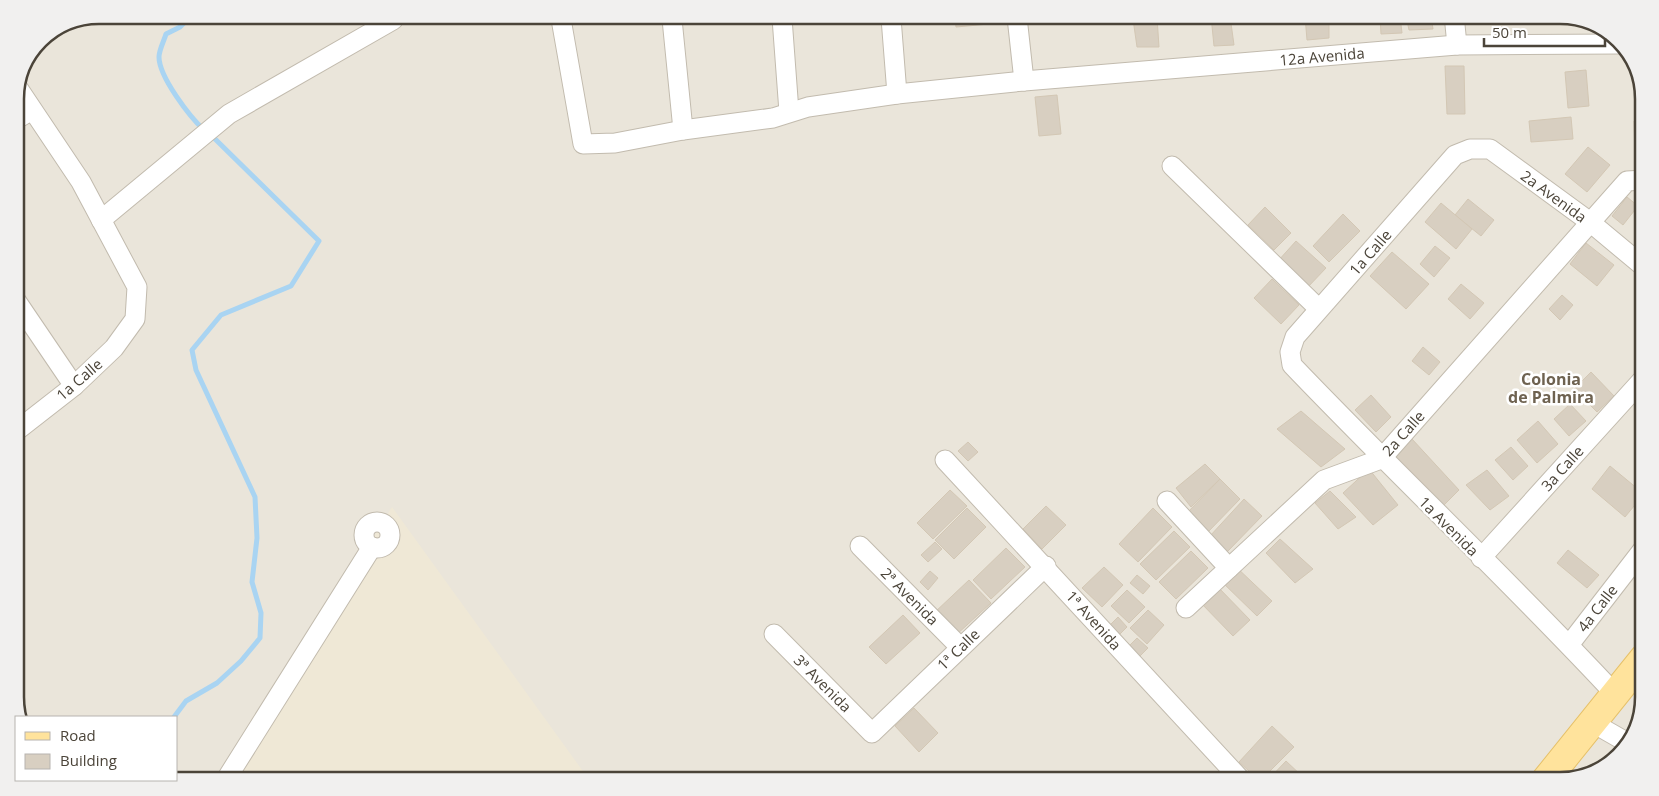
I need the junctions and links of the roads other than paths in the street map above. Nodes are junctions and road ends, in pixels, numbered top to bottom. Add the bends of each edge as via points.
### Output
1 (563, 24) edge
2 (672, 24) edge
3 (782, 24) edge
4 (891, 24) edge
5 (1018, 24) edge
6 (1455, 24) edge
7 (366, 27) edge
8 (1612, 44) edge
9 (1456, 45) junction
10 (1024, 82) junction
11 (897, 94) junction
12 (24, 97) edge
13 (32, 110) junction
14 (789, 112) junction
15 (24, 115) edge
16 (683, 130) junction
17 (1455, 155) joint
18 (1172, 166) dead end
19 (1635, 181) edge
20 (101, 220) junction
21 (1590, 222) junction
22 (1635, 260) edge
23 (1319, 309) junction
24 (24, 312) edge
25 (1290, 352) joint
26 (74, 386) junction
27 (1635, 388) edge
28 (24, 425) edge
29 (1381, 458) junction
30 (945, 460) dead end
31 (1167, 501) dead end
32 (860, 546) dead end
33 (372, 547) dead end
34 (1481, 558) junction
35 (1635, 560) edge
36 (1046, 566) junction
37 (1229, 568) junction
38 (1186, 608) dead end
39 (774, 634) dead end
40 (1569, 645) junction
41 (960, 647) junction
42 (1635, 669) edge
43 (1615, 694) junction
44 (1593, 723) junction
45 (872, 733) joint
46 (1622, 740) edge
47 (231, 772) edge
48 (1234, 772) edge
49 (1552, 772) edge

1 - 16 street, 12a Avenida via 583,144 615,143
2 - 16 street
3 - 14 street
4 - 11 street
5 - 10 street
6 - 9 street
7 - 20 street via 229,114
8 - 9 street, 12a Avenida
9 - 10 street, 12a Avenida
10 - 11 street, 12a Avenida
11 - 14 street, 12a Avenida
12 - 13 street
13 - 15 street
13 - 20 street via 81,182
14 - 16 street, 12a Avenida via 773,118
17 - 21 street, 2a Avenida via 1470,149 1490,150
17 - 23 street, 1a Calle
18 - 23 street
19 - 21 street, 2a Calle via 1627,181
20 - 26 street, 1a Calle via 137,287 136,319 114,348
21 - 22 street, 2a Avenida
21 - 29 street, 2a Calle
23 - 25 street, 1a Calle via 1295,337
24 - 26 street
25 - 29 street, 1a Avenida via 1292,365
26 - 28 street, 1a Calle
27 - 34 street, 3a Calle
29 - 34 street, 1a Avenida
29 - 37 street, 2a Calle via 1324,480
30 - 36 street, 1ª Avenida
31 - 37 street
32 - 41 street, 2ª Avenida
33 - 47 street
34 - 40 street, 1a Avenida
35 - 40 street, 4a Calle
36 - 41 street, 1ª Calle
36 - 48 street, 1ª Avenida
37 - 38 street, 2a Calle
39 - 45 street, 3ª Avenida
40 - 43 street, 1a Avenida
41 - 45 street, 1ª Calle
42 - 43 main road
43 - 44 main road
44 - 46 street
44 - 49 main road

